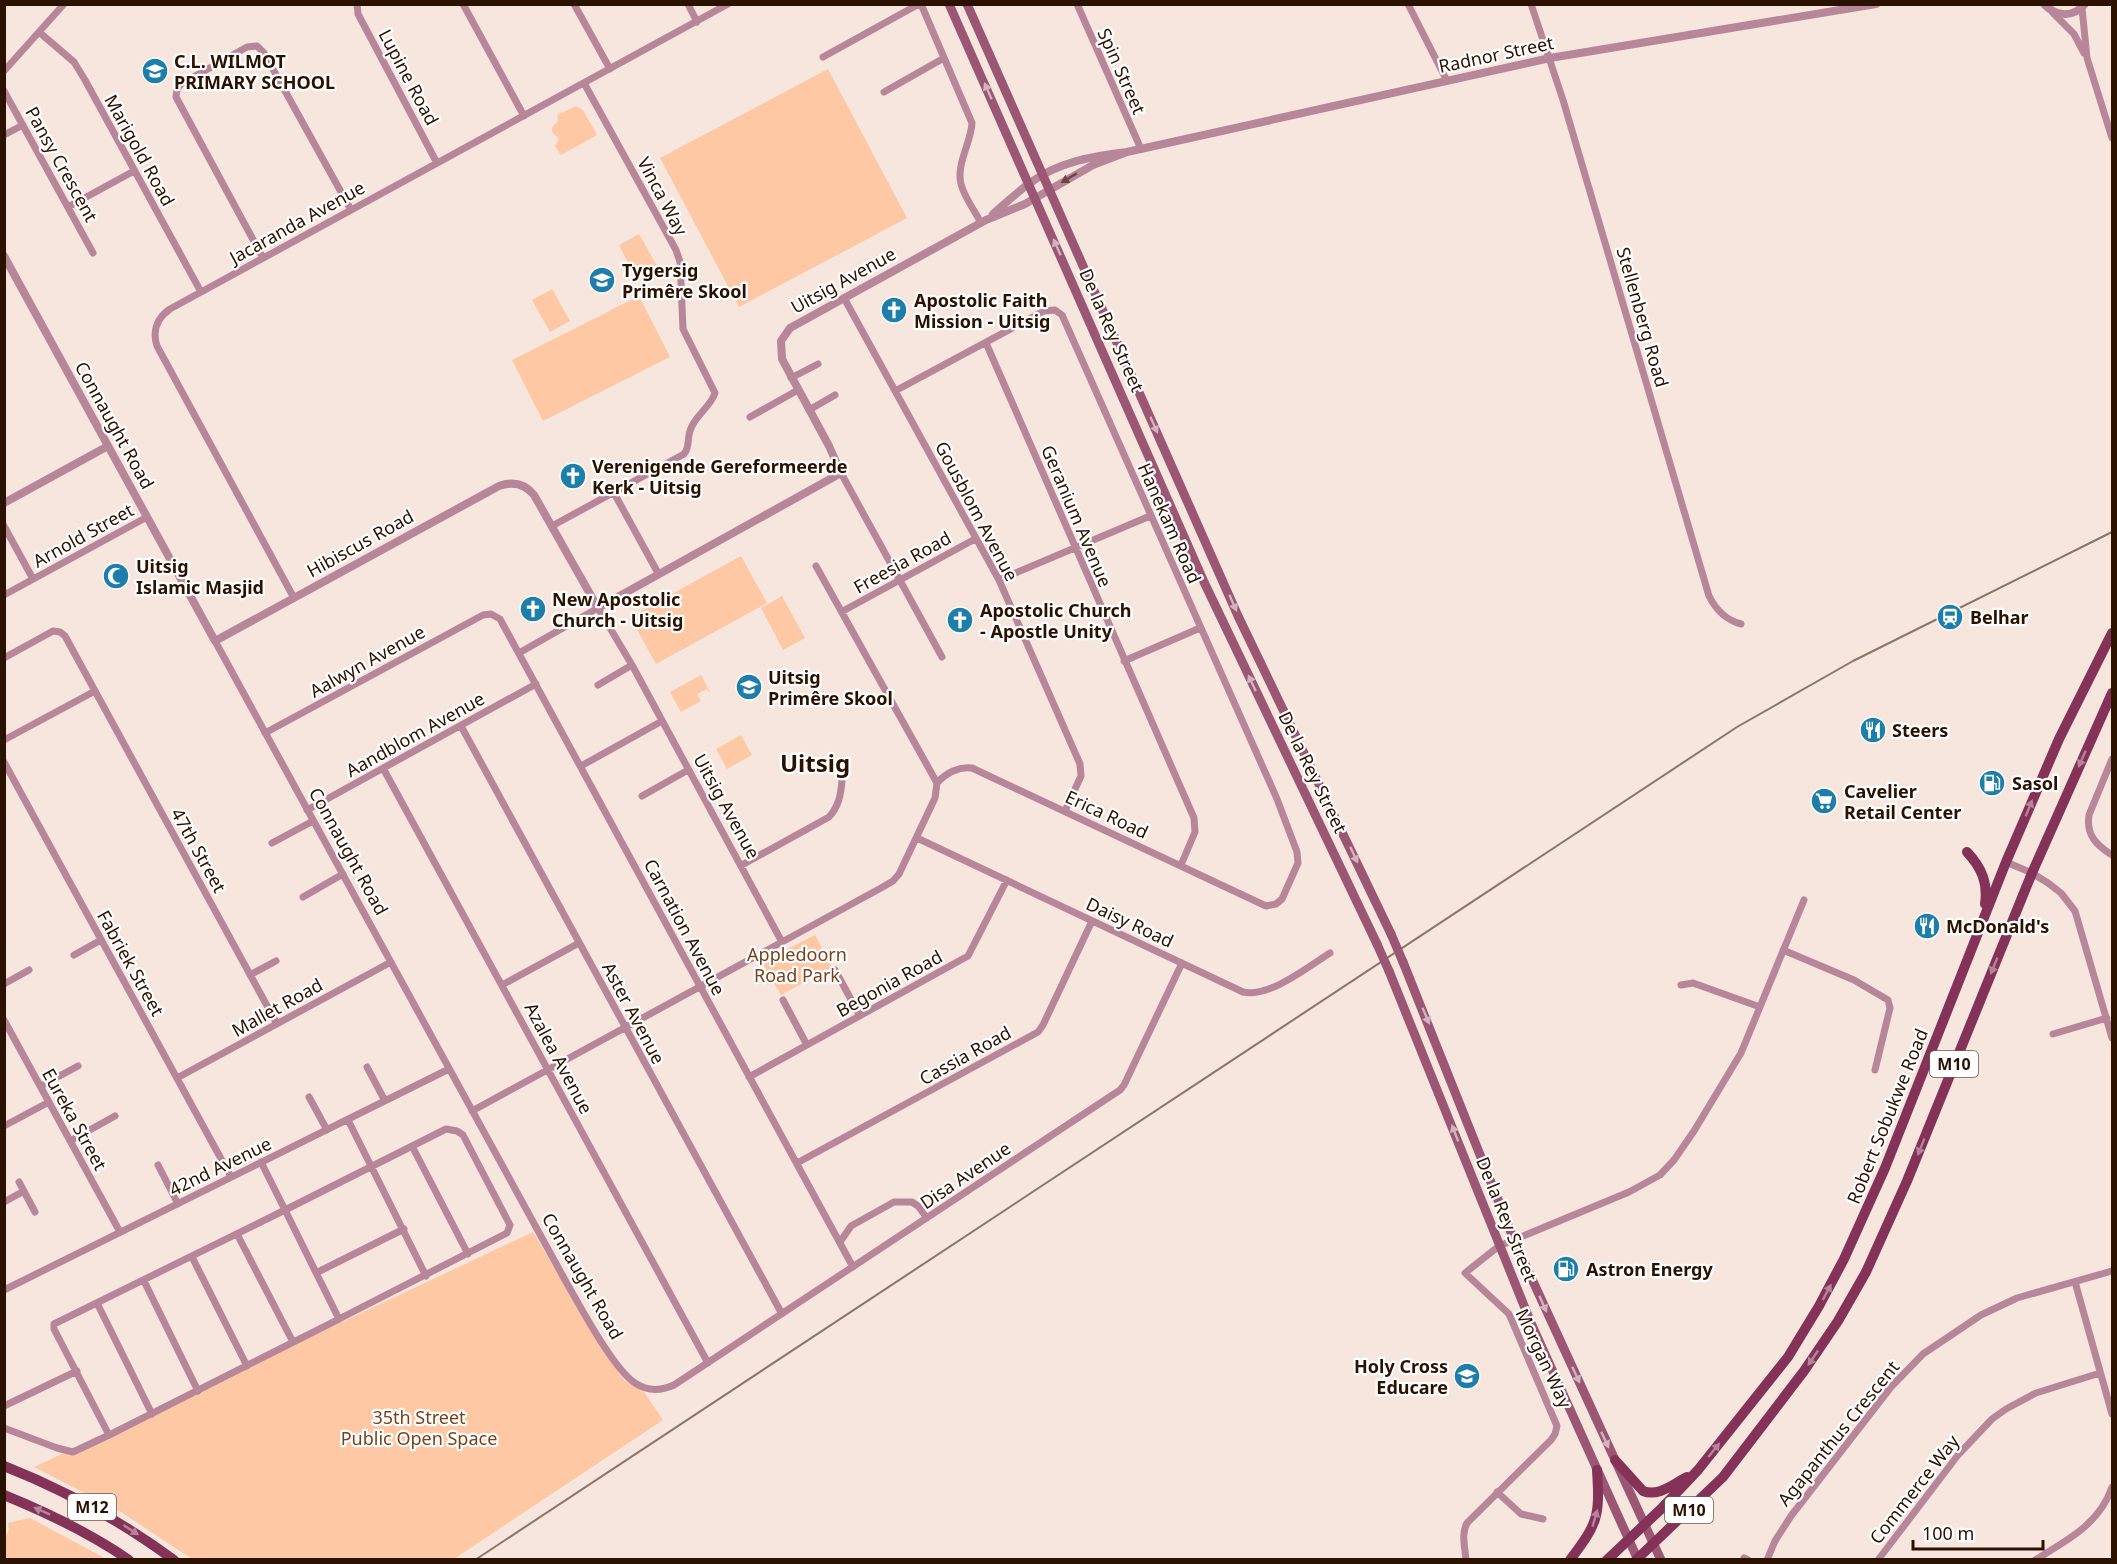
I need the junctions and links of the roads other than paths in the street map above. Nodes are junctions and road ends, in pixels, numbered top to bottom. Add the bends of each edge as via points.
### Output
1 (64, 4) edge
2 (357, 4) edge
3 (463, 4) edge
4 (574, 4) edge
5 (688, 4) edge
6 (728, 4) edge
7 (920, 4) edge
8 (949, 4) edge
9 (967, 4) edge
10 (1077, 4) edge
11 (1408, 4) edge
12 (1531, 4) edge
13 (1876, 4) edge
14 (2085, 6) edge
15 (2046, 7) edge
16 (697, 22) junction
17 (39, 32) junction
18 (823, 57) dead end
19 (944, 58) junction
20 (1550, 58) junction
21 (2087, 58) junction
22 (610, 69) junction
23 (4, 71) edge
24 (1447, 81) junction
25 (584, 83) junction
26 (4, 91) edge
27 (884, 92) dead end
28 (524, 116) junction
29 (23, 125) junction
30 (4, 135) edge
31 (2112, 138) edge
32 (1141, 149) junction
33 (1127, 152) junction
34 (437, 163) junction
35 (134, 171) junction
36 (1042, 175) junction
37 (1029, 183) junction
38 (1049, 190) junction
39 (1035, 198) junction
40 (68, 207) junction
41 (351, 210) junction
42 (983, 221) junction
43 (93, 253) dead end
44 (4, 256) edge
45 (263, 258) junction
46 (201, 292) junction
47 (844, 297) junction
48 (986, 343) junction
49 (818, 364) dead end
50 (791, 378) junction
51 (798, 390) junction
52 (895, 391) junction
53 (835, 395) dead end
54 (809, 410) junction
55 (750, 417) dead end
56 (108, 446) junction
57 (841, 472) junction
58 (523, 486) joint
59 (614, 493) junction
60 (4, 502) edge
61 (1150, 516) junction
62 (147, 517) junction
63 (4, 526) edge
64 (552, 526) junction
65 (975, 539) junction
66 (1074, 548) junction
67 (816, 566) dead end
68 (658, 573) junction
69 (33, 579) junction
70 (899, 580) junction
71 (999, 580) junction
72 (4, 595) edge
73 (294, 598) junction
74 (598, 608) junction
75 (843, 612) junction
76 (483, 615) joint
77 (1741, 624) dead end
78 (1200, 628) junction
79 (2112, 633) edge
80 (215, 641) junction
81 (519, 653) junction
82 (942, 657) dead end
83 (4, 658) edge
84 (1124, 661) junction
85 (632, 665) junction
86 (536, 684) junction
87 (598, 685) dead end
88 (95, 691) junction
89 (2112, 693) edge
90 (662, 722) junction
91 (461, 726) junction
92 (265, 733) junction
93 (4, 740) edge
94 (2112, 759) edge
95 (4, 762) edge
96 (581, 766) junction
97 (383, 768) junction
98 (688, 770) junction
99 (843, 780) dead end
100 (937, 783) junction
101 (642, 796) dead end
102 (307, 810) junction
103 (1065, 811) junction
104 (313, 820) junction
105 (916, 838) junction
106 (272, 843) dead end
107 (1967, 852) dead end
108 (2112, 855) edge
109 (2006, 862) junction
110 (742, 865) junction
111 (1180, 865) junction
112 (2032, 873) junction
113 (342, 874) junction
114 (1007, 880) junction
115 (303, 897) dead end
116 (1804, 900) dead end
117 (1266, 906) joint
118 (1092, 921) junction
119 (1982, 922) junction
120 (101, 940) junction
121 (782, 942) junction
122 (579, 943) junction
123 (1783, 950) junction
124 (1330, 953) dead end
125 (74, 955) dead end
126 (276, 961) dead end
127 (390, 962) junction
128 (1182, 963) junction
129 (29, 970) dead end
130 (835, 970) dead end
131 (250, 975) junction
132 (4, 984) edge
133 (502, 985) junction
134 (1681, 985) dead end
135 (700, 987) junction
136 (783, 1000) dead end
137 (1760, 1007) junction
138 (860, 1016) junction
139 (2107, 1018) junction
140 (4, 1020) edge
141 (277, 1024) junction
142 (625, 1028) junction
143 (2053, 1034) dead end
144 (2112, 1038) edge
145 (807, 1045) junction
146 (78, 1066) dead end
147 (367, 1067) dead end
148 (449, 1070) junction
149 (548, 1070) junction
150 (1875, 1070) dead end
151 (749, 1077) junction
152 (177, 1078) junction
153 (41, 1086) junction
154 (309, 1097) dead end
155 (385, 1101) junction
156 (49, 1102) junction
157 (472, 1111) junction
158 (115, 1116) dead end
159 (348, 1120) junction
160 (4, 1126) edge
161 (327, 1130) junction
162 (70, 1141) junction
163 (412, 1146) junction
164 (261, 1162) junction
165 (797, 1163) junction
166 (158, 1166) dead end
167 (370, 1166) junction
168 (231, 1177) junction
169 (19, 1182) dead end
170 (24, 1191) junction
171 (4, 1202) edge
172 (177, 1204) junction
173 (285, 1210) junction
174 (35, 1212) dead end
175 (927, 1218) junction
176 (404, 1230) junction
177 (120, 1232) junction
178 (237, 1234) junction
179 (1514, 1240) junction
180 (840, 1242) junction
181 (1499, 1246) junction
182 (468, 1254) junction
183 (192, 1257) junction
184 (853, 1267) junction
185 (2112, 1271) edge
186 (316, 1273) junction
187 (426, 1276) junction
188 (144, 1281) junction
189 (2075, 1282) junction
190 (7, 1286) edge
191 (97, 1303) junction
192 (782, 1314) junction
193 (339, 1318) junction
194 (293, 1342) junction
195 (708, 1363) junction
196 (247, 1366) junction
197 (77, 1371) junction
198 (2100, 1373) junction
199 (198, 1391) junction
200 (4, 1406) edge
201 (152, 1414) junction
202 (2112, 1414) edge
203 (4, 1428) edge
204 (110, 1435) junction
205 (1615, 1460) junction
206 (4, 1466) edge
207 (1597, 1470) junction
208 (1698, 1470) junction
209 (2112, 1490) edge
210 (1497, 1492) junction
211 (4, 1495) edge
212 (1543, 1519) dead end
213 (1645, 1523) junction
214 (1629, 1538) junction
215 (1654, 1543) junction
216 (1637, 1559) edge
217 (129, 1560) edge
218 (174, 1560) edge
219 (1466, 1560) edge
220 (1570, 1560) edge
221 (1607, 1560) edge
222 (1661, 1560) edge
223 (1767, 1560) edge
224 (1878, 1560) edge
225 (2035, 1560) edge

1 - 17 street
2 - 34 street, Lupine Road via 358,14
3 - 28 street
4 - 22 street
5 - 16 street
6 - 16 street, Jacaranda Avenue
7 - 18 street
7 - 19 street
37 -> 8 main road, De la Rey Street
9 - 36 main road, De la Rey Street
10 - 32 street, Spin Street
11 - 24 street
12 - 20 street, Stellenberg Road
13 - 20 street, Radnor Street
14 - 15 street via 2067,15
14 - 21 street
15 - 21 street via 2074,34
16 - 22 street, Jacaranda Avenue
17 - 23 street
17 - 35 street, Marigold Road via 74,62
19 - 27 street
19 - 42 street via 972,123 960,183
20 - 24 street, Radnor Street
20 - 77 street, Stellenberg Road via 1709,596 1730,621
21 - 31 street
22 - 25 street, Jacaranda Avenue
24 - 32 street, Radnor Street
25 - 28 street, Jacaranda Avenue
25 - 59 street, Vinca Way via 676,250 683,330 715,393 690,430 684,454
26 - 29 street, Pansy Crescent
28 - 34 street, Jacaranda Avenue
29 - 30 street
29 - 40 street, Pansy Crescent
32 - 33 street, Radnor Street
33 - 36 street, Radnor Street via 1080,160
33 -> 38 street, Radnor Street via 1093,165
34 - 41 street, Jacaranda Avenue
35 - 40 street
35 - 46 street, Marigold Road
36 - 37 street, Radnor Street
36 - 38 main road, De la Rey Street
37 - 39 main road, De la Rey Street
37 - 42 street, Uitsig Avenue
38 - 39 street, Radnor Street
38 -> 179 main road, De la Rey Street, bridge via 1243,627 1391,934
39 - 42 street, Uitsig Avenue
181 -> 39 main road, De la Rey Street, bridge via 1389,971 1227,632
40 - 43 street, Pansy Crescent
41 - 45 street, Jacaranda Avenue
41 - 45 street via 264,53 257,46 247,46 181,84 176,93
42 - 47 street, Uitsig Avenue
44 - 56 street, Connaught Road
45 - 46 street, Jacaranda Avenue
46 - 73 street, Jacaranda Avenue via 162,316 155,329 156,342
47 - 50 street, Uitsig Avenue via 798,322 784,335 780,355
47 - 52 street, Gousblom Avenue
48 - 52 street, Hanekam Road
48 - 61 street, Hanekam Road via 1044,311 1060,313
48 - 66 street, Geranium Avenue
49 - 50 street
50 - 51 street, Uitsig Avenue
51 - 54 street, Uitsig Avenue
51 - 55 street
52 - 65 street, Gousblom Avenue
53 - 54 street
54 - 57 street, Uitsig Avenue
56 - 60 street
56 - 62 street, Connaught Road
57 - 68 street
57 - 70 street, Uitsig Avenue
58 - 64 street, Uitsig Avenue via 534,495
58 - 73 street, Hibiscus Road via 499,486
59 - 64 street, Vinca Way
59 - 68 street
61 - 66 street
61 - 78 street, Hanekam Road
62 - 69 street, Arnold Street
62 - 80 street, Connaught Road
63 - 69 street, Arnold Street
64 - 74 street, Uitsig Avenue
65 - 70 street, Freesia Road
65 - 71 street, Gousblom Avenue
66 - 71 street
66 - 84 street, Geranium Avenue
67 - 75 street
68 - 74 street
69 - 72 street, Arnold Street
70 - 75 street, Freesia Road
70 - 82 street, Uitsig Avenue
71 - 103 street, Gousblom Avenue via 1082,768
73 - 80 street, Hibiscus Road
74 - 81 street
74 - 85 street, Uitsig Avenue
75 - 100 street
76 - 81 street, Carnation Avenue via 500,619
76 - 92 street, Aalwyn Avenue
78 - 84 street
78 - 117 street, Hanekam Road via 1298,855 1297,867 1282,899
109 -> 79 main road, Robert Sobukwe Road / M10 via 2059,739
80 - 92 street, Connaught Road
81 - 86 street, Carnation Avenue
83 - 88 street, 47th Street via 53,631 60,632
84 - 111 street, Geranium Avenue via 1195,823 1194,837
85 - 87 street
85 - 90 street, Uitsig Avenue
86 - 91 street, Aandblom Avenue
86 - 96 street, Carnation Avenue
88 - 93 street
88 - 131 street, 47th Street
89 -> 112 main road, M10
90 - 96 street
90 - 98 street, Uitsig Avenue
91 - 97 street, Aandblom Avenue
91 - 122 street, Aster Avenue
92 - 102 street, Connaught Road
94 - 108 street via 2089,815 2088,827 2095,843
95 - 120 street, Fabriek Street
96 - 135 street, Carnation Avenue
97 - 102 street, Aandblom Avenue
97 - 133 street, Azalea Avenue
98 - 101 street
98 - 110 street, Uitsig Avenue
99 - 110 street via 836,810 829,816
100 - 103 street, Erica Road via 958,769 972,768
100 - 105 street via 935,798
102 - 104 street, Connaught Road
103 - 111 street, Erica Road
104 - 106 street
104 - 113 street, Connaught Road
105 - 114 street, Daisy Road
105 - 121 street via 892,881
107 - 119 main road via 1987,888
109 - 112 street
109 - 119 main road, Robert Sobukwe Road / M10
110 - 121 street, Uitsig Avenue
111 - 117 street, Erica Road
112 - 139 street via 2061,892 2075,911
112 -> 215 main road, M10 via 1866,1272 1804,1371 1723,1477
113 - 115 street
113 - 127 street, Connaught Road
114 - 118 street, Daisy Road
114 - 138 street, Begonia Road via 968,956
116 - 123 street
118 - 128 street, Daisy Road
118 - 165 street, Cassia Road via 1038,1032
208 -> 119 main road, Robert Sobukwe Road / M10 via 1788,1357 1844,1259 1885,1168
120 - 125 street
120 - 152 street, Fabriek Street
121 - 135 street
122 - 133 street
122 - 142 street, Aster Avenue
123 - 137 street
123 - 150 street via 1854,980 1888,1000
124 - 128 street, Daisy Road via 1263,992 1251,994
126 - 131 street
127 - 141 street, Mallet Road
127 - 148 street, Connaught Road
128 - 175 street, Disa Avenue via 1120,1090
129 - 132 street
130 - 138 street
131 - 141 street, 47th Street
133 - 149 street, Azalea Avenue
134 - 137 street via 1693,983
135 - 142 street
135 - 151 street, Carnation Avenue
136 - 145 street
137 - 179 street via 1741,1053 1694,1131 1660,1175 1621,1196
138 - 145 street, Begonia Road
139 - 143 street
139 - 144 street
140 - 153 street, Eureka Street
141 - 152 street, Mallet Road
142 - 149 street
142 - 192 street, Aster Avenue
145 - 151 street, Begonia Road
146 - 153 street
147 - 155 street
148 - 155 street, 42nd Avenue
148 - 157 street, Connaught Road
149 - 157 street
149 - 195 street, Azalea Avenue
151 - 165 street, Carnation Avenue
152 - 168 street, Fabriek Street
153 - 156 street, Eureka Street
154 - 161 street
155 - 159 street, 42nd Avenue
156 - 160 street
156 - 162 street, Eureka Street
157 - 195 street, Connaught Road via 565,1280 606,1349 629,1379 647,1388 665,1388
158 - 162 street
159 - 161 street, 42nd Avenue
159 - 167 street
161 - 164 street, 42nd Avenue
162 - 177 street, Eureka Street
163 - 167 street
163 - 182 street
163 - 182 street via 446,1129 463,1135 510,1225 507,1233
164 - 168 street, 42nd Avenue
164 - 173 street
165 - 180 street, Carnation Avenue
166 - 172 street
167 - 173 street
167 - 176 street
168 - 172 street, 42nd Avenue
169 - 170 street
170 - 171 street
170 - 174 street
172 - 177 street, 42nd Avenue
173 - 178 street
173 - 186 street
175 - 180 street via 912,1202 900,1201 854,1224
175 - 184 street, Disa Avenue
176 - 186 street
176 - 187 street
177 - 190 street, 42nd Avenue
178 - 183 street
178 - 194 street
179 - 181 street
179 -> 205 main road, De la Rey Street
180 - 184 street, Carnation Avenue
181 - 207 main road, De la Rey Street
181 - 210 street, Morgan Way via 1465,1273 1509,1314 1557,1426 1551,1440
182 - 187 street
183 - 188 street
183 - 196 street
184 - 192 street, Disa Avenue
185 - 189 street, Agapanthus Crescent
186 - 193 street
187 - 193 street
188 - 191 street
188 - 199 street
189 - 198 street
189 - 223 street, Agapanthus Crescent via 2017,1298 1981,1315 1923,1354 1891,1387 1791,1516
191 - 197 street via 54,1324
191 - 201 street
192 - 195 street, Disa Avenue
193 - 194 street
194 - 196 street
196 - 199 street
197 - 200 street
197 - 204 street
198 - 202 street
198 - 224 street, Commerce Way via 2036,1393 1992,1419 1958,1455
199 - 201 street
201 - 204 street
203 - 204 street via 73,1452
205 - 208 main road via 1643,1491 1652,1493
205 - 213 main road, De la Rey Street
206 -> 218 main road, M12 via 96,1509
207 - 214 main road, De la Rey Street
220 -> 207 main road via 1595,1521
208 - 213 main road, Robert Sobukwe Road / M10
209 - 225 street via 2094,1519
210 - 212 street via 1521,1514
210 - 219 street, Morgan Way via 1464,1528
217 -> 211 main road, M12 via 79,1529
213 - 214 main road, Robert Sobukwe Road / M10
213 - 215 main road, De la Rey Street
214 - 216 main road, De la Rey Street
214 - 221 main road, Robert Sobukwe Road / M10
215 - 216 main road, M10
215 - 222 main road, De la Rey Street

